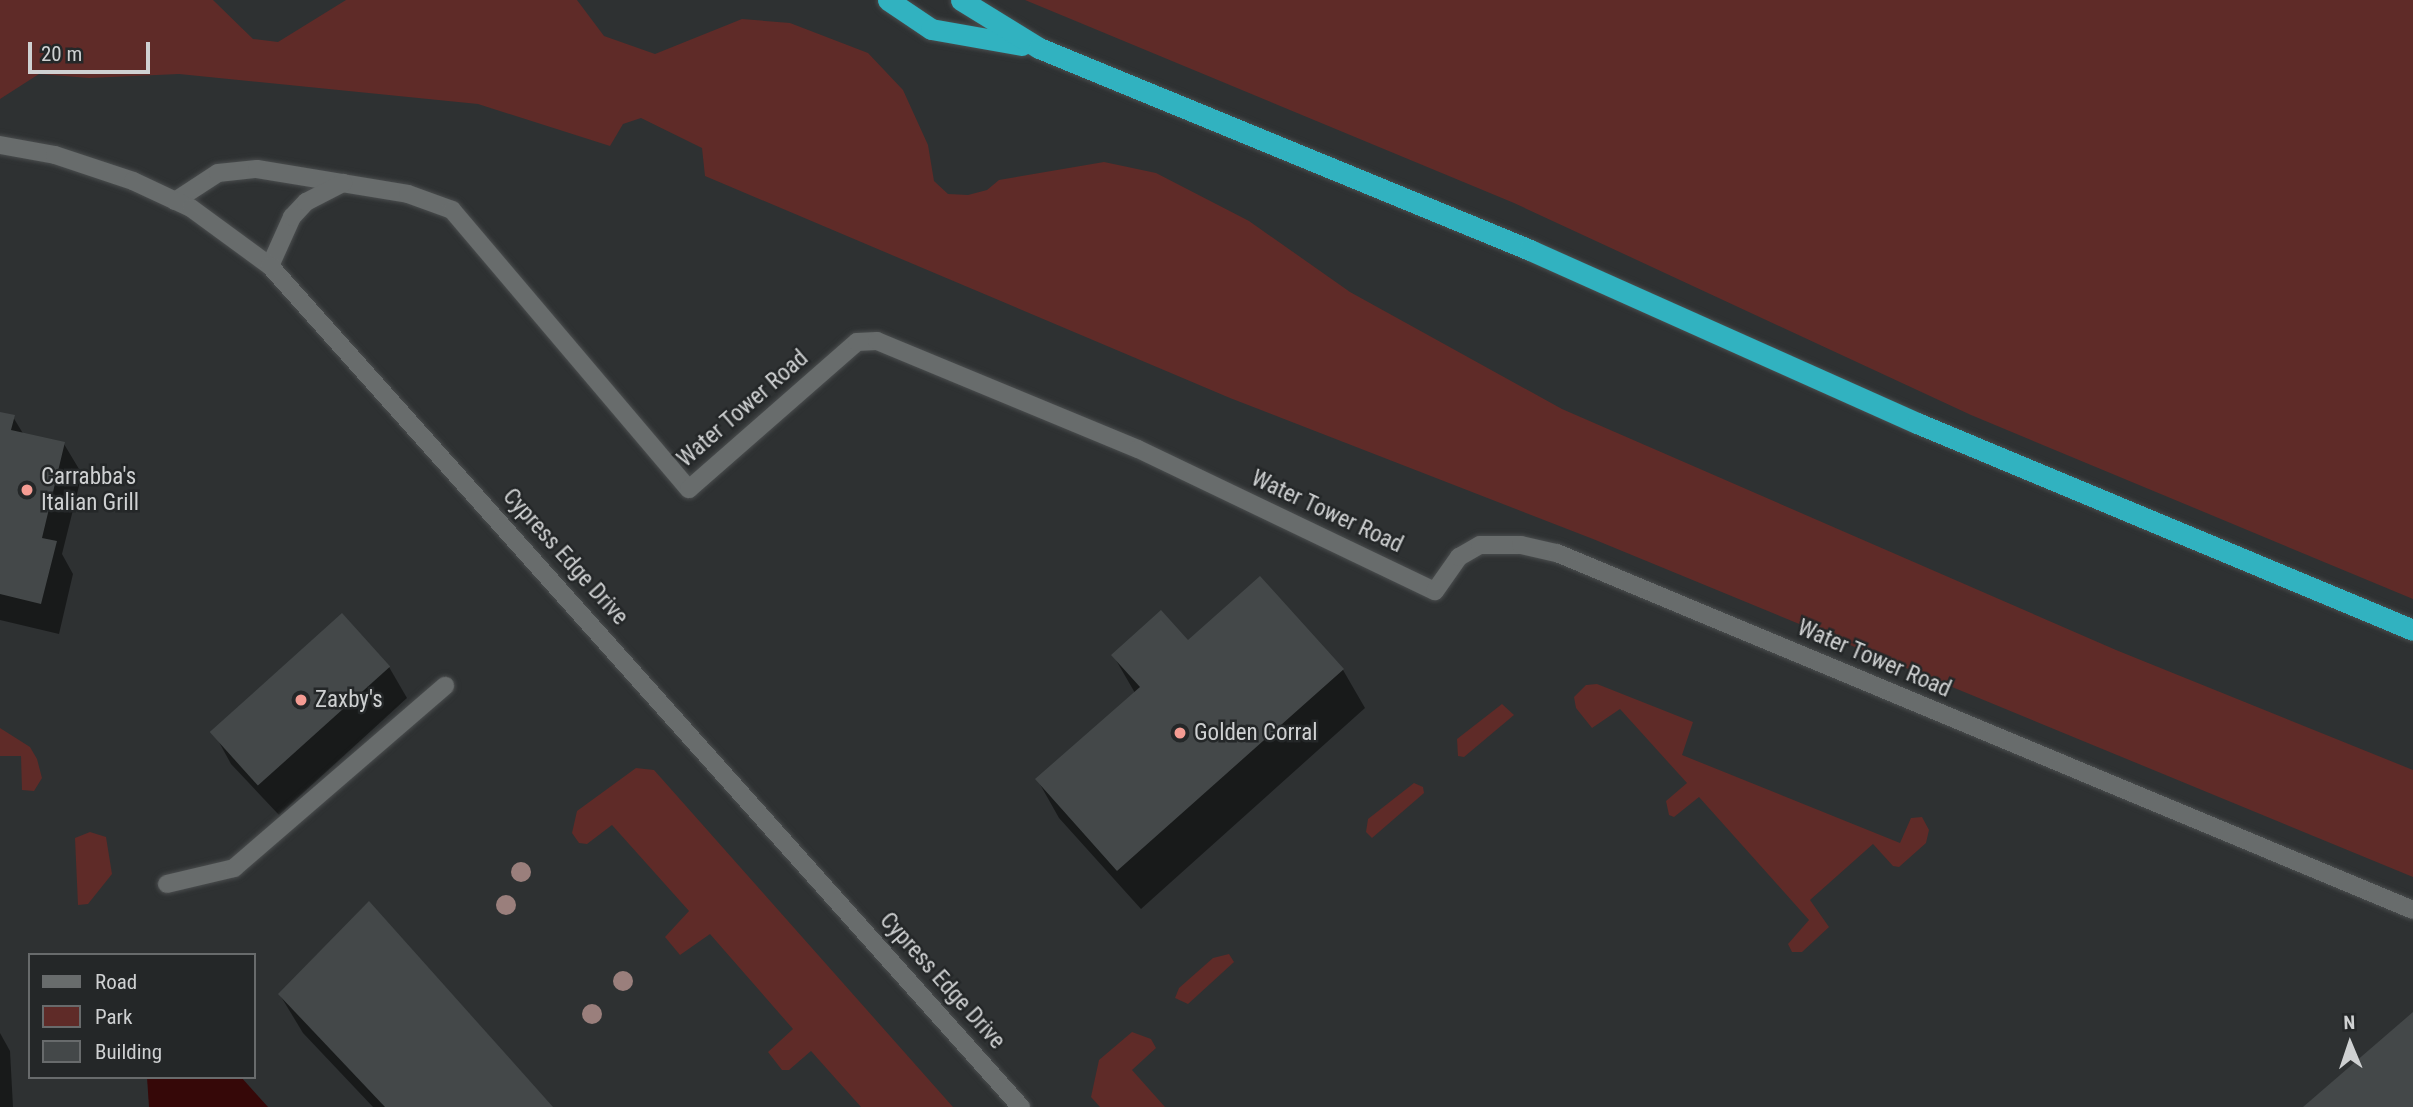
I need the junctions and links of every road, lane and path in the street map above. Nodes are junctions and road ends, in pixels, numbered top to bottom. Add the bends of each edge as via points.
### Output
1 (888, 0) edge
2 (961, 0) edge
3 (1039, 48) junction
4 (0, 145) edge
5 (343, 183) junction
6 (175, 201) junction
7 (270, 267) junction
8 (2413, 630) edge
9 (445, 686) dead end
10 (167, 884) dead end
11 (2413, 910) edge
12 (1021, 1107) edge

1 - 3 highway via 931,29
2 - 3 highway
3 - 8 highway via 1530,250 1917,423
4 - 6 street, Cypress Edge Drive via 55,155 133,181
5 - 6 street, Water Tower Road via 257,169 234,170 218,173
5 - 7 street via 306,202 292,216
5 - 11 street, Water Tower Road via 433,200 452,210 689,489 857,342 877,341 1138,449 1435,591 1459,557 1480,545 1521,545 1557,553
6 - 7 street, Cypress Edge Drive
7 - 12 street, Cypress Edge Drive
9 - 10 street via 234,868

